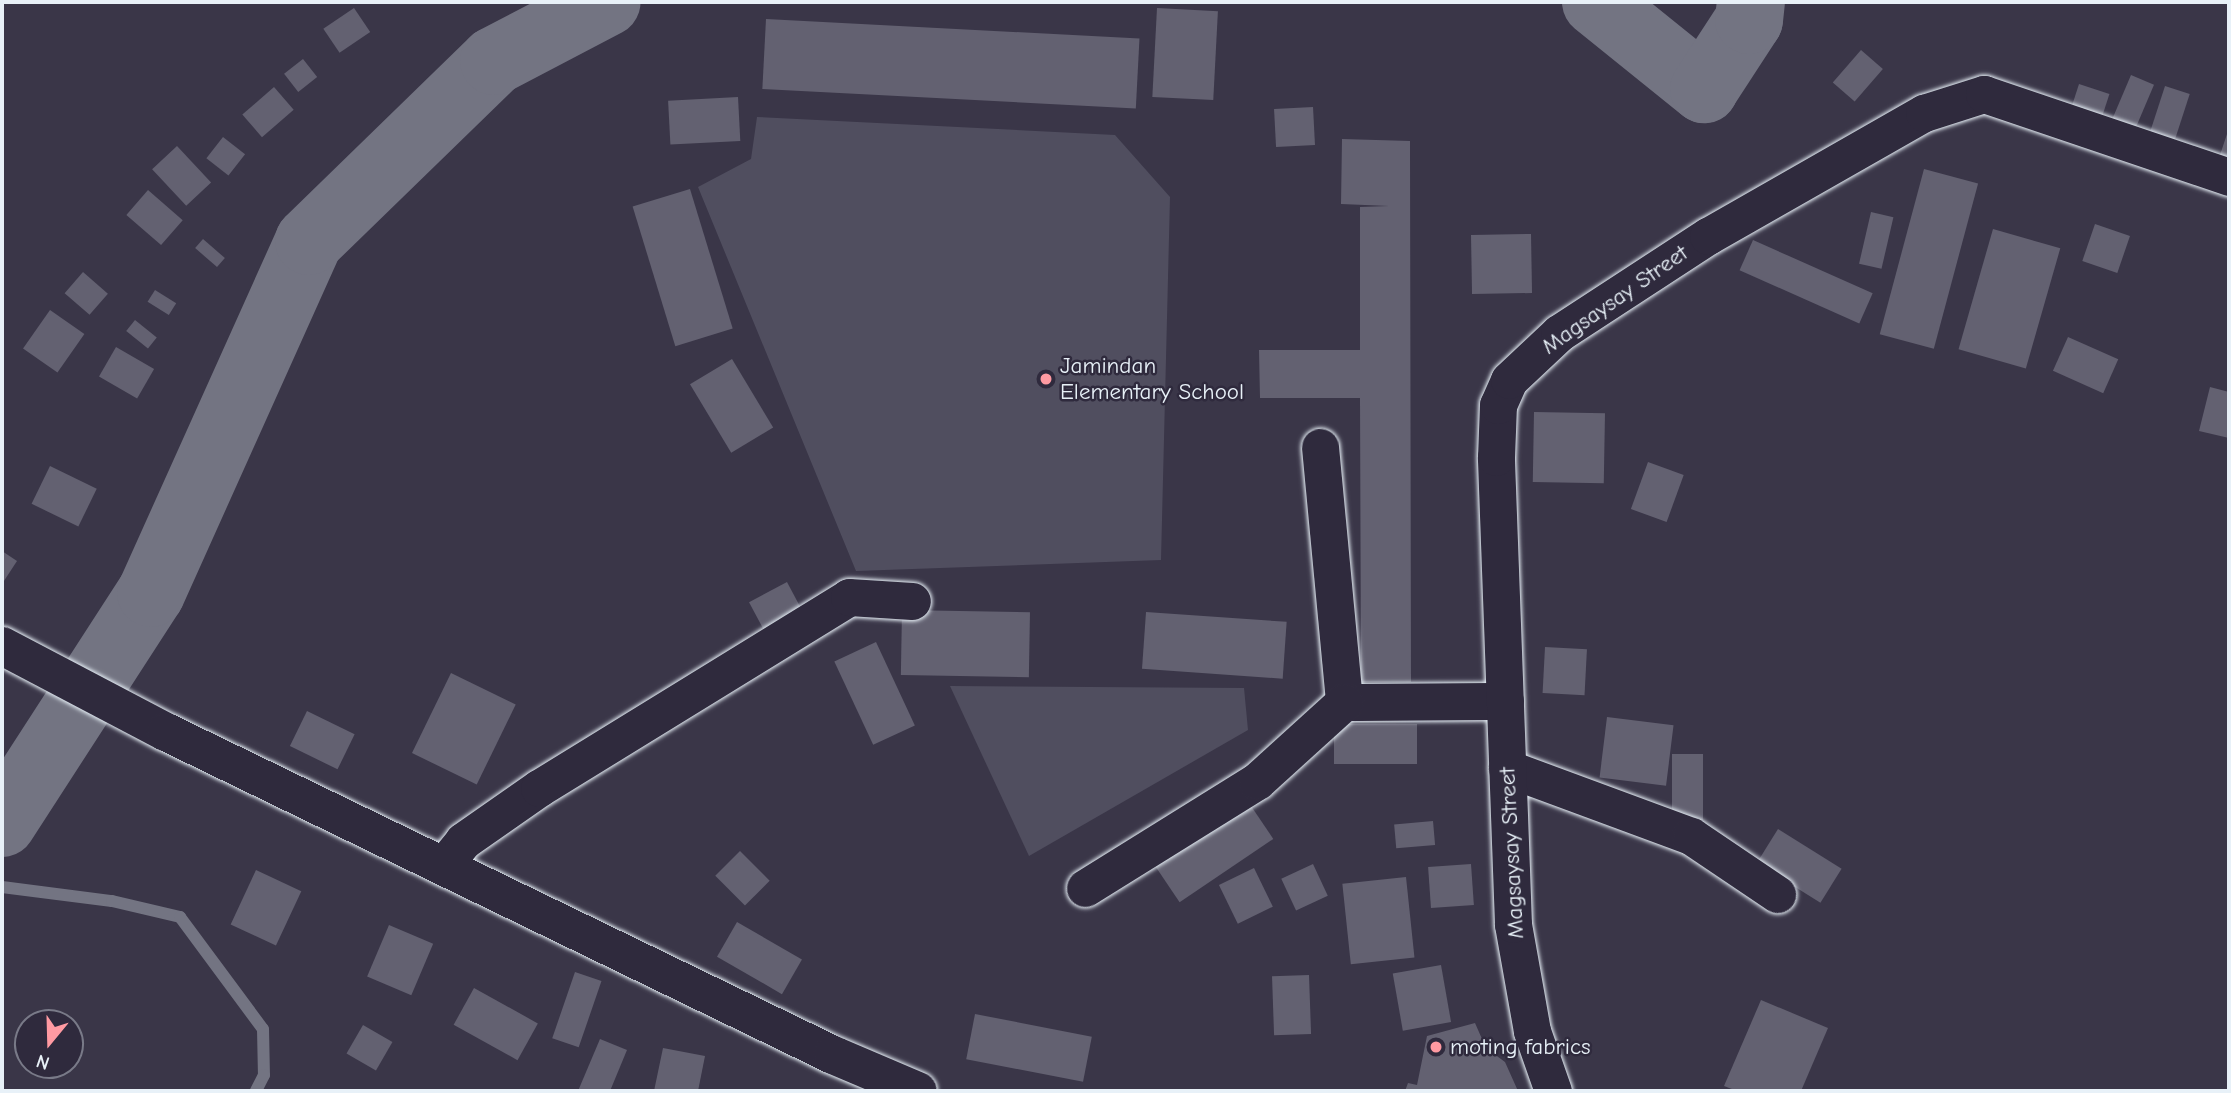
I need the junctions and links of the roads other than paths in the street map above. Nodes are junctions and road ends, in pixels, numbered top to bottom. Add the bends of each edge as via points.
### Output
1 (2229, 177) edge
2 (1320, 447) dead end
3 (912, 601) dead end
4 (2, 646) edge
5 (1505, 701) junction
6 (1344, 702) junction
7 (1507, 768) junction
8 (443, 866) junction
9 (1085, 888) dead end
10 (1776, 894) dead end
11 (918, 1091) edge
12 (1553, 1091) edge

1 - 5 street, Magsaysay Street via 1984,94 1924,113 1708,236 1559,333 1509,380 1498,405
2 - 6 street
3 - 8 street via 849,597 539,788 463,841
4 - 8 main road via 166,732
5 - 6 street
5 - 7 street, Magsaysay Street
6 - 9 street via 1256,781
7 - 10 street via 1691,836
7 - 12 street, Magsaysay Street via 1513,924 1532,1031
8 - 11 main road via 833,1055

